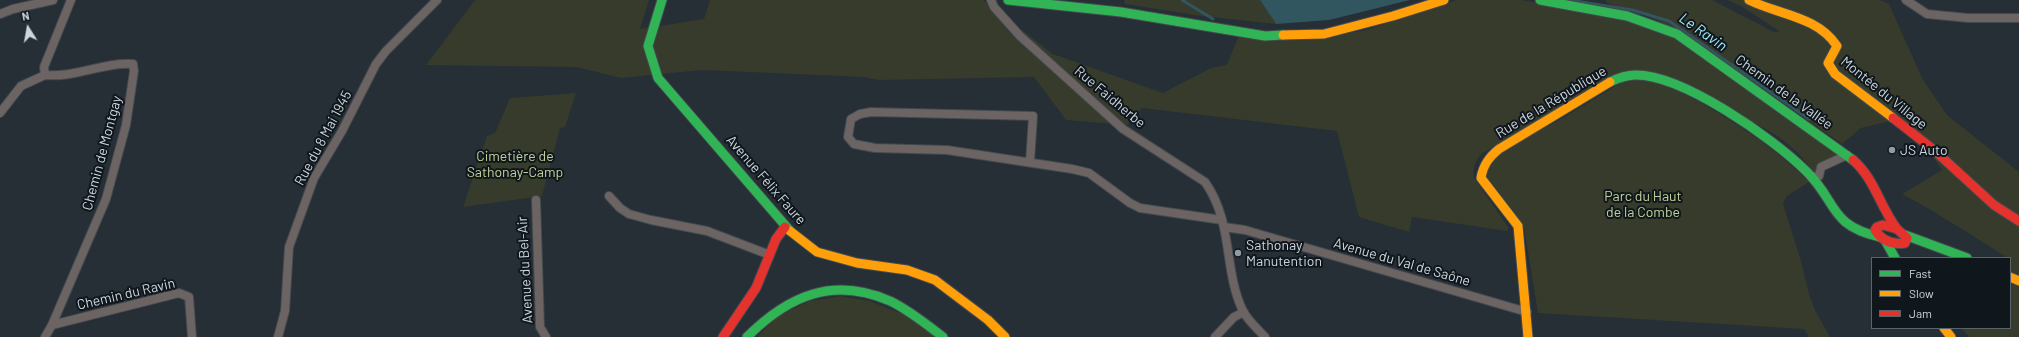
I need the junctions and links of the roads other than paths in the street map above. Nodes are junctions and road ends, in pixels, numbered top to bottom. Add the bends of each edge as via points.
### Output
1 (53, 0) edge
2 (71, 0) edge
3 (437, 0) edge
4 (662, 0) edge
5 (991, 0) edge
6 (1008, 0) edge
7 (1444, 0) edge
8 (1540, 0) edge
9 (1749, 0) edge
10 (1906, 0) edge
11 (0, 14) edge
12 (2019, 18) edge
13 (45, 76) junction
14 (0, 113) edge
15 (1848, 156) junction
16 (1030, 162) junction
17 (1811, 177) junction
18 (609, 196) dead end
19 (1879, 197) junction
20 (536, 200) dead end
21 (1828, 202) junction
22 (2019, 221) edge
23 (1223, 224) junction
24 (785, 227) junction
25 (1877, 227) junction
26 (1897, 229) junction
27 (1882, 239) junction
28 (1905, 239) junction
29 (1894, 244) junction
30 (770, 255) junction
31 (1895, 257) edge
32 (1896, 257) edge
33 (1964, 257) edge
34 (1244, 312) junction
35 (1527, 312) junction
36 (52, 325) junction
37 (1945, 329) edge
38 (45, 337) edge
39 (192, 337) edge
40 (278, 337) edge
41 (546, 337) edge
42 (724, 337) edge
43 (747, 337) edge
44 (943, 337) edge
45 (1005, 337) edge
46 (1215, 337) edge
47 (1265, 337) edge
48 (1528, 337) edge
49 (1951, 337) edge

1 - 11 street via 17,7
2 - 13 street via 44,67
3 - 40 street, Rue du 8 Mai 1945 via 376,64 342,131 314,178 289,247 285,311
4 - 24 street, Avenue Félix Faure via 648,46 658,78
5 - 23 street, Rue Faidherbe via 994,7 1020,36 1123,129 1205,182 1216,196
6 - 7 street via 1121,12 1265,36 1324,34
8 - 15 street, Chemin de la Vallée via 1624,14 1654,23 1676,34
9 - 22 street, Montée du Village via 1772,11 1813,24 1836,39 1837,46 1828,64 1835,74 1934,150 1994,205
10 - 12 street via 1927,14 1968,18
13 - 14 street via 21,86
13 - 36 street, Chemin de Montgay via 67,76 126,63 133,64 134,71 126,125 106,199
15 - 17 street via 1821,167 1819,176
15 - 19 street, Chemin de la Vallée via 1864,168
16 - 16 street, Avenue du Val de Saône via 947,150 875,148 854,144 848,137 850,119 871,112 1033,116
16 - 23 street, Avenue du Val de Saône via 1090,173 1140,208
17 - 21 street, Rue de la République
17 - 35 street, Rue de la République via 1772,141 1673,84 1639,75 1611,81 1499,149 1487,158 1482,167 1481,178 1518,226
18 - 30 street via 621,209 631,214 706,231 750,250
19 - 25 street
19 - 26 street, Chemin de la Vallée via 1885,214
20 - 41 street, Avenue du Bel-Air via 540,327
21 - 25 street, Rue de la République via 1849,223
21 - 27 street, Rue de la République via 1846,225
23 - 34 street, Rue Faidherbe
23 - 35 street, Avenue du Val de Saône
24 - 30 street via 778,233
24 - 45 street, Avenue Félix Faure via 818,252 857,264 907,270 935,280 988,320
25 - 26 street, Rue de la République
25 - 27 street via 1876,232
26 - 28 street, Chemin de la Vallée
27 - 29 street, Rue de la République
27 - 31 street
28 - 29 street
28 - 33 street
29 - 32 street
30 - 42 street via 756,288
34 - 46 street via 1234,317
34 - 47 street
35 - 48 street, Rue de la République
36 - 38 street, Chemin de Montgay
36 - 39 street, Chemin du Ravin via 179,294 189,296
37 - 49 street
43 - 44 street via 769,314 790,301 811,293 856,290 881,296 917,316

